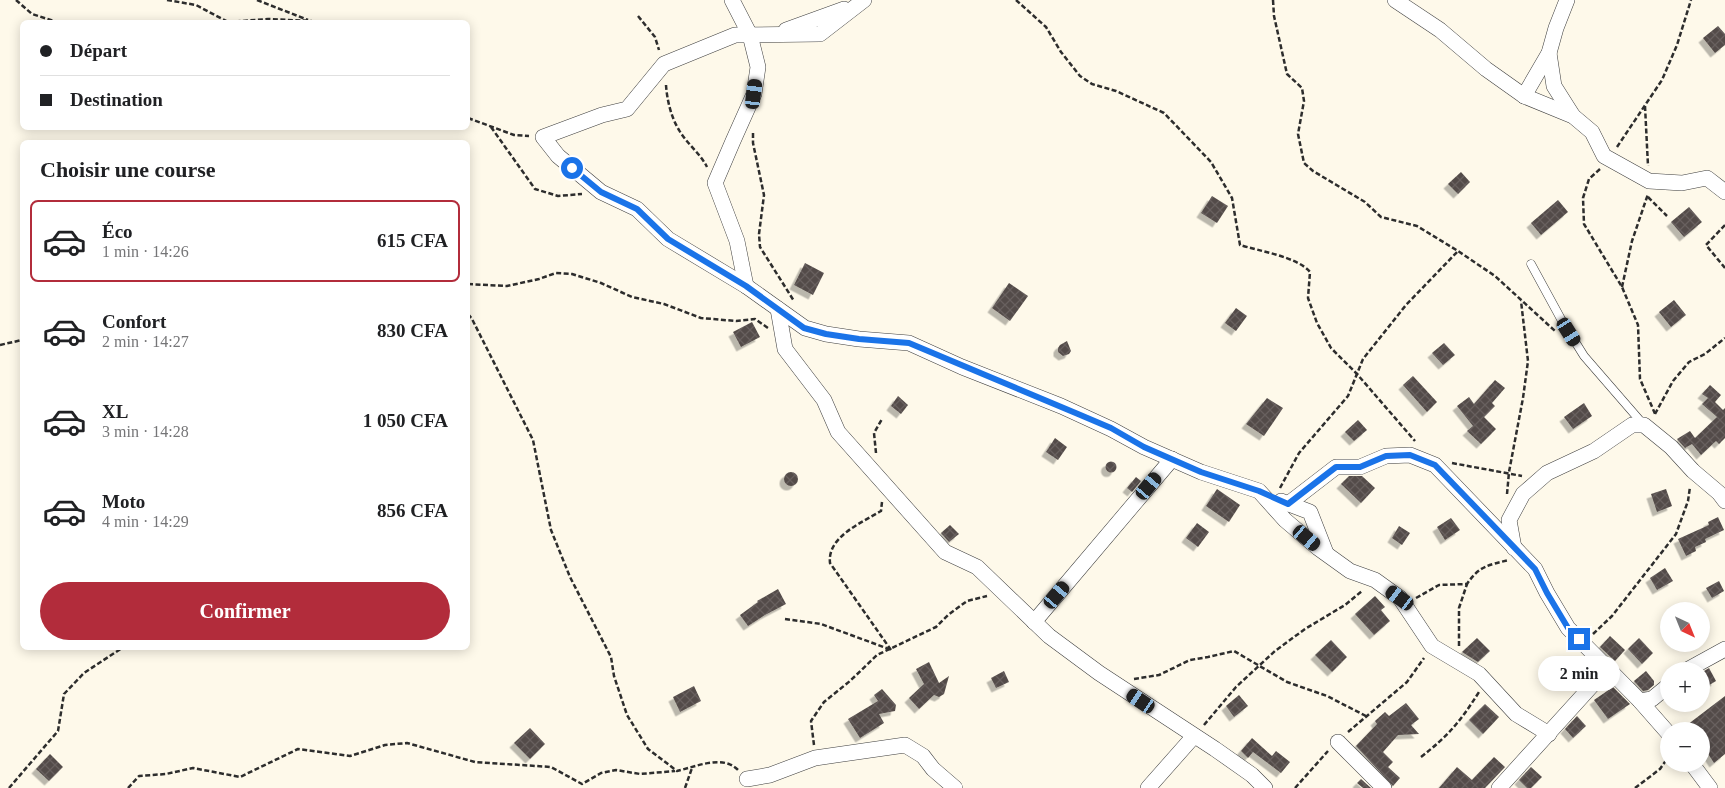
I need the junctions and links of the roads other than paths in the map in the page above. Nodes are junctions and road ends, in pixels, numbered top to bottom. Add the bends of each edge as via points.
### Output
1 (732, 0) edge
2 (1396, 0) edge
3 (1567, 0) edge
4 (861, 2) edge
5 (750, 35) junction
6 (773, 35) junction
7 (754, 50) junction
8 (1549, 53) junction
9 (1524, 96) junction
10 (1572, 116) junction
11 (1725, 192) edge
12 (1531, 264) dead end
13 (746, 286) junction
14 (778, 309) junction
15 (1651, 424) junction
16 (1172, 459) junction
17 (1259, 491) junction
18 (1281, 501) junction
19 (1725, 501) edge
20 (1518, 552) junction
21 (1326, 554) junction
22 (1034, 622) junction
23 (1725, 649) edge
24 (1701, 662) edge
25 (1616, 677) junction
26 (1660, 692) edge
27 (1640, 701) junction
28 (1660, 724) edge
29 (1549, 734) junction
30 (1194, 736) junction
31 (1338, 742) road end
32 (1697, 772) edge
33 (747, 779) road end
34 (1705, 785) edge
35 (955, 788) edge
36 (1148, 788) edge
37 (1265, 788) edge
38 (1384, 788) edge
39 (1499, 788) edge

1 - 5 street
2 - 9 street
3 - 8 street
4 - 6 street via 820,34
5 - 6 street
5 - 7 street
5 - 13 street via 735,34 664,64 627,109 543,136 558,156 601,192 637,209 668,239
6 - 7 street
7 - 13 street via 758,67 754,94 715,183 737,241
8 - 9 street
8 - 10 street via 1554,86
9 - 10 street
10 - 11 street via 1592,132 1604,156 1649,181 1682,183 1707,178
12 - 15 lane via 1584,356
13 - 14 street
14 - 16 street via 804,328 859,339 909,343 1111,428
14 - 22 street via 785,349 824,400 838,432 945,552 977,567
15 - 19 street
15 - 20 street via 1632,426 1594,451 1547,473 1523,494 1510,520
16 - 17 street
16 - 22 street
17 - 18 street
17 - 21 street via 1285,520
18 - 20 street via 1336,467 1360,467 1386,456 1410,455 1435,465
18 - 21 street via 1310,512
20 - 25 street via 1535,569 1568,628
21 - 29 street via 1350,571 1375,580 1400,598 1432,646 1479,674 1516,714
22 - 30 street via 1116,684
23 - 24 street
25 - 27 street
25 - 29 street via 1596,681
26 - 27 street via 1652,699
27 - 28 street
29 - 39 street
30 - 36 street
30 - 37 street via 1252,775
31 - 38 street
32 - 34 street
33 - 35 street via 770,775 815,758 905,745 923,756

